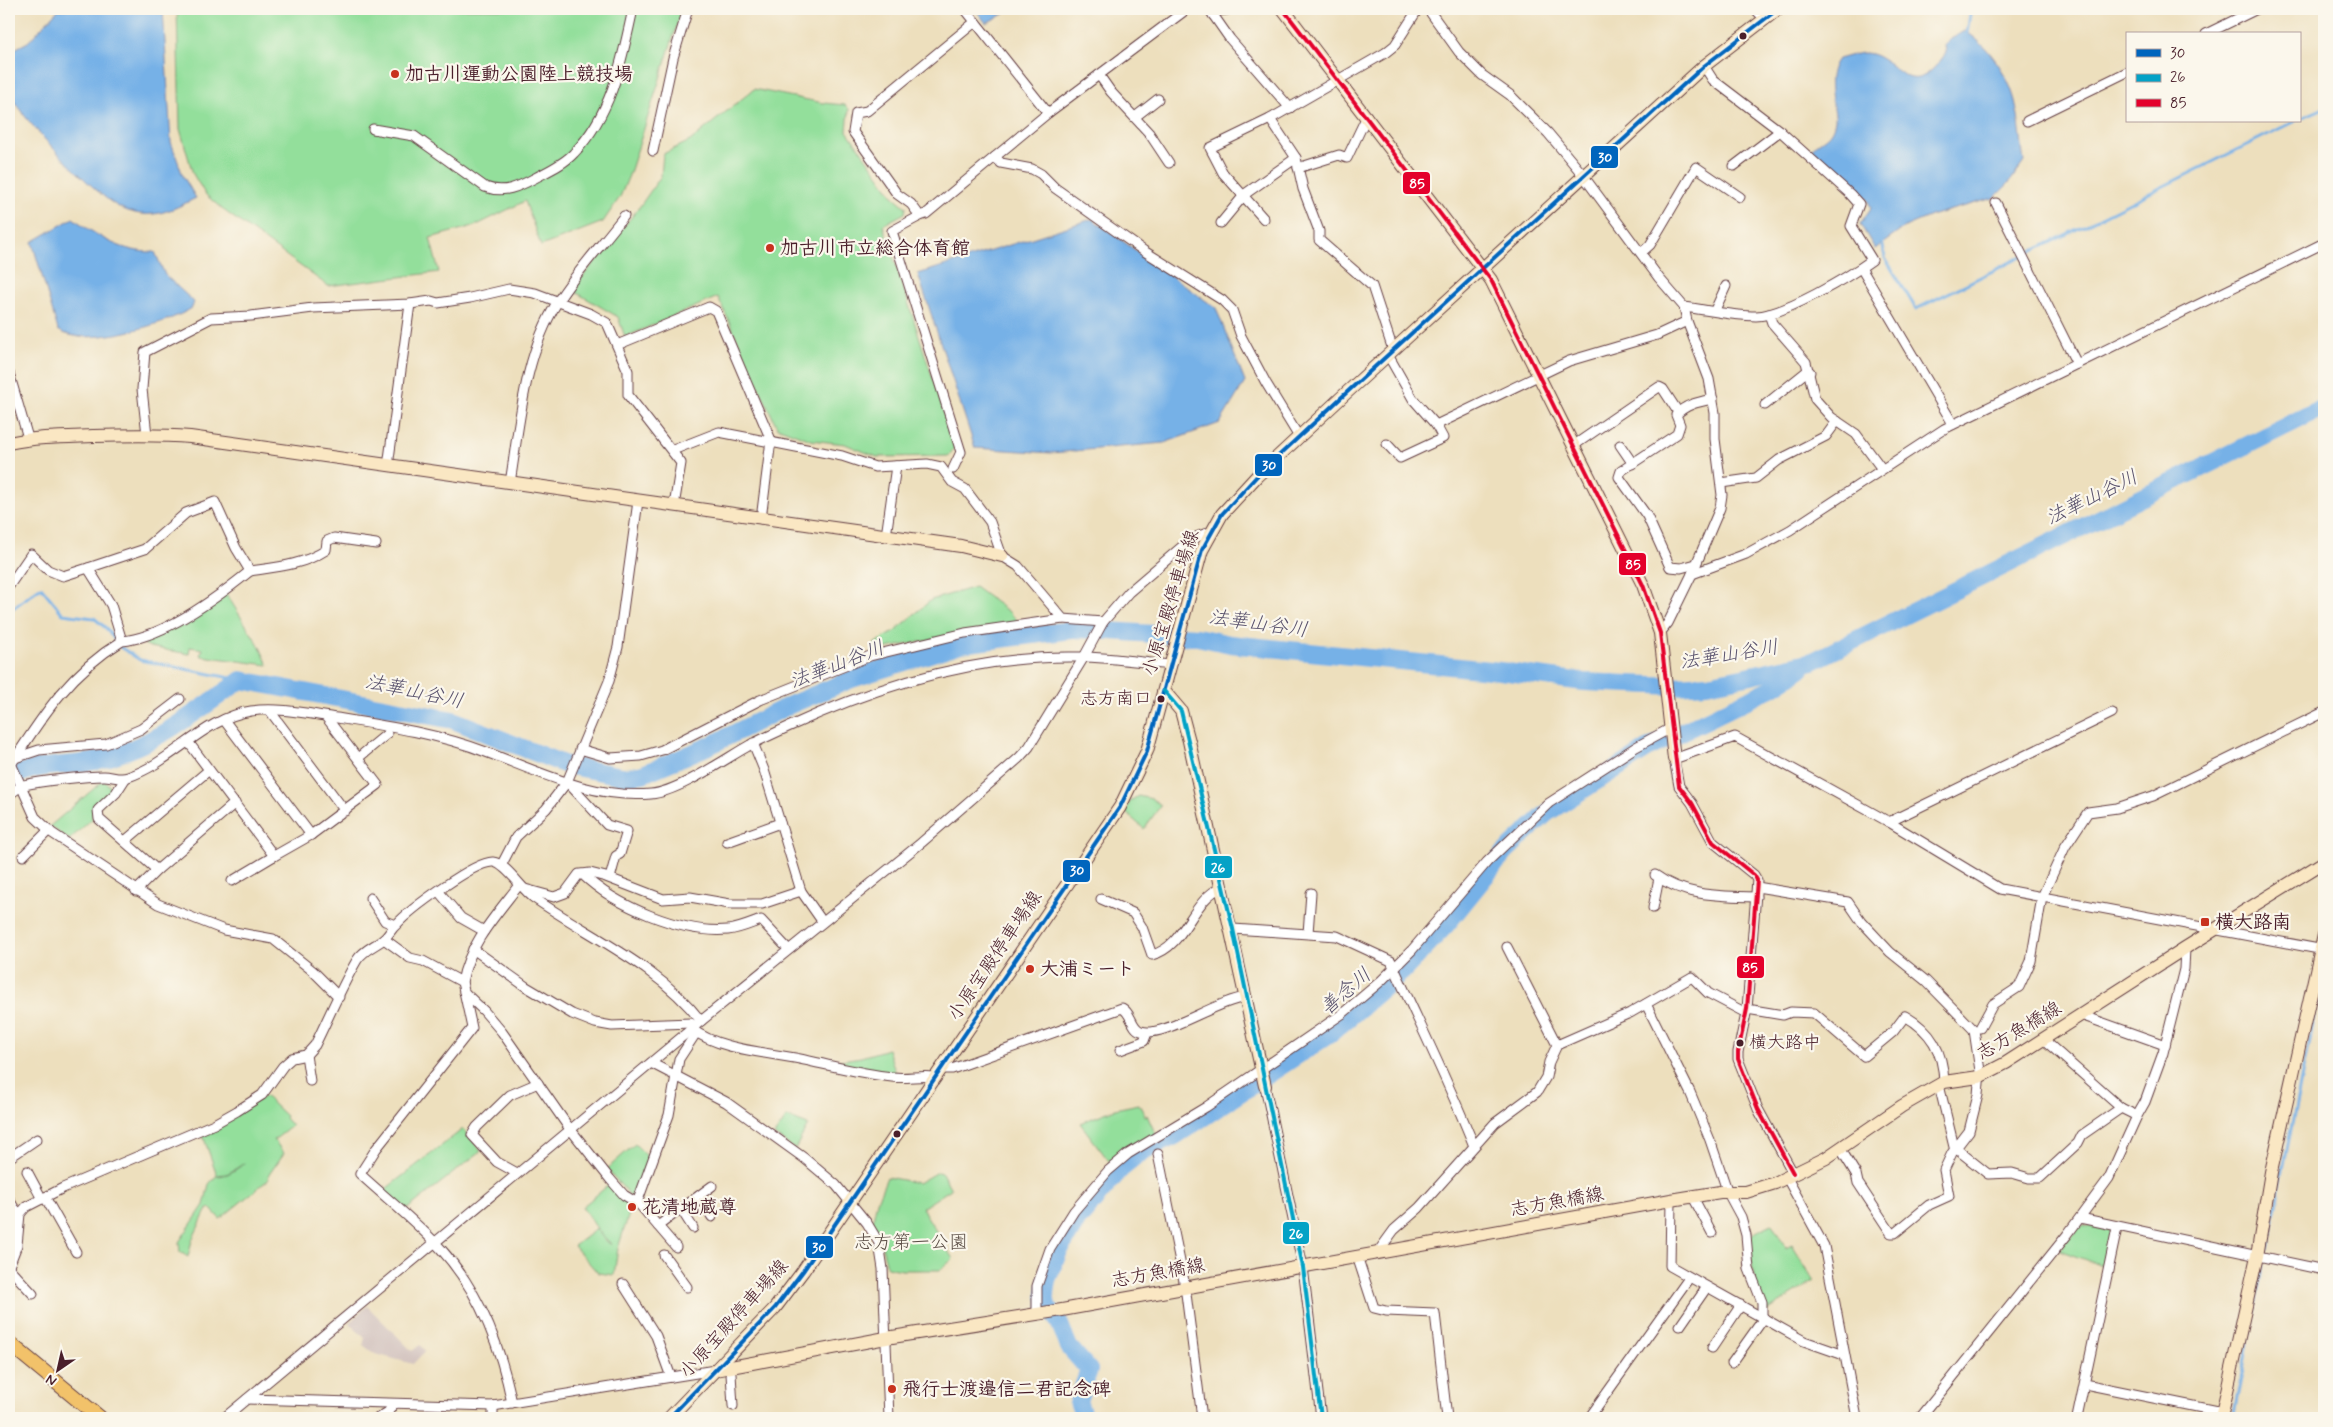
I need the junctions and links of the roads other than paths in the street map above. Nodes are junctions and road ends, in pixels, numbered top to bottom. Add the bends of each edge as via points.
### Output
1 (633, 9) edge
2 (688, 9) edge
3 (965, 9) edge
4 (1187, 9) edge
5 (1233, 9) edge
6 (1283, 9) edge
7 (1418, 9) edge
8 (1428, 9) edge
9 (1755, 9) edge
10 (1778, 9) edge
11 (2257, 9) edge
12 (1211, 12) edge
13 (1764, 18) junction
14 (976, 22) junction
15 (2210, 32) edge
16 (1704, 66) junction
17 (2126, 72) edge
18 (1099, 75) junction
19 (1339, 79) junction
20 (1158, 99) dead end
21 (1290, 108) junction
22 (1048, 113) junction
23 (1367, 116) junction
24 (1135, 117) junction
25 (1270, 119) junction
26 (2027, 121) dead end
27 (373, 129) dead end
28 (1780, 131) junction
29 (653, 151) dead end
30 (995, 157) junction
31 (1169, 163) dead end
32 (1297, 163) junction
33 (1734, 166) dead end
34 (1583, 176) junction
35 (1740, 196) dead end
36 (1243, 197) junction
37 (1996, 203) dead end
38 (624, 216) dead end
39 (920, 216) junction
40 (1264, 220) dead end
41 (1221, 223) dead end
42 (2324, 243) edge
43 (1641, 254) junction
44 (1861, 268) junction
45 (1484, 269) junction
46 (1726, 286) dead end
47 (558, 301) junction
48 (410, 304) junction
49 (1684, 307) junction
50 (1715, 310) junction
51 (1769, 314) junction
52 (1687, 321) junction
53 (617, 345) junction
54 (1390, 352) junction
55 (2077, 364) junction
56 (1810, 372) junction
57 (9, 373) edge
58 (1538, 375) junction
59 (1713, 399) junction
60 (1765, 405) dead end
61 (1678, 412) junction
62 (1837, 421) junction
63 (1953, 424) junction
64 (1436, 425) junction
65 (147, 435) junction
66 (1299, 437) junction
67 (28, 438) junction
68 (771, 440) junction
69 (9, 443) edge
70 (1387, 444) dead end
71 (1620, 445) dead end
72 (1573, 446) junction
73 (673, 450) junction
74 (1632, 464) junction
75 (388, 466) junction
76 (896, 466) junction
77 (1882, 469) junction
78 (953, 470) dead end
79 (510, 483) junction
80 (1721, 483) junction
81 (638, 501) junction
82 (674, 506) junction
83 (761, 519) junction
84 (1210, 532) junction
85 (886, 536) junction
86 (376, 544) dead end
87 (1002, 556) junction
88 (1696, 564) junction
89 (88, 568) junction
90 (250, 571) junction
91 (1692, 574) junction
92 (9, 586) edge
93 (1063, 619) junction
94 (1103, 622) junction
95 (1660, 633) junction
96 (122, 641) junction
97 (1084, 657) junction
98 (1171, 662) junction
99 (1164, 691) junction
100 (180, 700) dead end
101 (270, 711) junction
102 (2324, 712) edge
103 (2112, 713) dead end
104 (326, 717) junction
105 (224, 720) junction
106 (1671, 730) junction
107 (388, 734) dead end
108 (189, 743) junction
109 (754, 743) junction
110 (580, 749) junction
111 (1674, 755) junction
112 (358, 758) junction
113 (12, 760) edge
114 (209, 770) junction
115 (125, 779) junction
116 (567, 782) junction
117 (22, 785) junction
118 (9, 795) edge
119 (235, 803) junction
120 (345, 811) junction
121 (1889, 822) junction
122 (780, 823) junction
123 (49, 830) junction
124 (311, 835) junction
125 (125, 841) junction
126 (727, 842) dead end
127 (23, 856) dead end
128 (274, 856) junction
129 (2324, 862) edge
130 (502, 864) junction
131 (157, 870) junction
132 (582, 874) junction
133 (610, 878) junction
134 (232, 881) dead end
135 (521, 887) junction
136 (1222, 887) junction
137 (1756, 887) junction
138 (136, 891) junction
139 (801, 891) junction
140 (439, 892) junction
141 (1311, 892) dead end
142 (1756, 897) junction
143 (2042, 897) junction
144 (370, 898) dead end
145 (1101, 899) dead end
146 (1653, 908) dead end
147 (822, 922) junction
148 (395, 925) junction
149 (1232, 929) junction
150 (2215, 930) junction
151 (484, 931) junction
152 (1308, 934) junction
153 (2324, 936) edge
154 (384, 939) junction
155 (1508, 947) dead end
156 (2185, 948) junction
157 (473, 949) junction
158 (788, 949) junction
159 (2323, 950) edge
160 (1394, 968) junction
161 (462, 982) junction
162 (464, 992) junction
163 (339, 997) junction
164 (1247, 997) junction
165 (1646, 1004) junction
166 (1747, 1011) junction
167 (2081, 1015) junction
168 (696, 1027) junction
169 (1980, 1028) dead end
170 (1147, 1032) junction
171 (2043, 1040) junction
172 (1557, 1045) junction
173 (2165, 1045) junction
174 (1120, 1050) dead end
175 (306, 1055) junction
176 (651, 1063) junction
177 (1262, 1069) junction
178 (938, 1073) junction
179 (678, 1076) junction
180 (1979, 1077) junction
181 (310, 1081) dead end
182 (538, 1083) junction
183 (1942, 1083) junction
184 (1265, 1086) joint
185 (2121, 1108) junction
186 (2136, 1116) junction
187 (571, 1129) junction
188 (37, 1139) dead end
189 (1474, 1146) junction
190 (1840, 1148) junction
191 (1956, 1148) junction
192 (1158, 1154) dead end
193 (9, 1158) edge
194 (26, 1171) dead end
195 (517, 1173) junction
196 (1790, 1175) junction
197 (712, 1186) dead end
198 (1728, 1193) junction
199 (699, 1196) junction
200 (1693, 1197) junction
201 (43, 1198) junction
202 (1671, 1200) junction
203 (10, 1202) edge
204 (851, 1202) junction
205 (637, 1203) junction
206 (681, 1209) junction
207 (20, 1214) junction
208 (712, 1217) dead end
209 (2080, 1218) junction
210 (658, 1226) junction
211 (693, 1228) dead end
212 (2117, 1228) junction
213 (1712, 1233) dead end
214 (435, 1243) junction
215 (676, 1247) dead end
216 (76, 1252) dead end
217 (1378, 1252) junction
218 (664, 1255) dead end
219 (1357, 1256) junction
220 (2262, 1257) junction
221 (9, 1267) edge
222 (1303, 1267) junction
223 (2324, 1270) edge
224 (1689, 1278) junction
225 (623, 1284) dead end
226 (1185, 1286) junction
227 (687, 1287) dead end
228 (1706, 1287) junction
229 (33, 1294) dead end
230 (1742, 1305) junction
231 (1041, 1313) junction
232 (1763, 1317) junction
233 (1680, 1326) dead end
234 (886, 1338) junction
235 (9, 1343) edge
236 (1712, 1348) dead end
237 (1844, 1355) junction
238 (1732, 1363) dead end
239 (728, 1368) junction
240 (715, 1370) junction
241 (671, 1376) junction
242 (2084, 1384) junction
243 (247, 1399) junction
244 (512, 1403) junction
245 (393, 1405) junction
246 (493, 1406) junction
247 (733, 1406) dead end
248 (2222, 1415) edge
249 (383, 1417) edge
250 (100, 1418) edge
251 (224, 1418) edge
252 (493, 1418) edge
253 (669, 1418) edge
254 (889, 1418) edge
255 (1202, 1418) edge
256 (1321, 1418) edge
257 (1447, 1418) edge
258 (1589, 1418) edge
259 (1857, 1418) edge
260 (1920, 1418) edge
261 (2077, 1418) edge

1 - 27 street via 618,74 601,117 574,154 510,190 496,191 485,187 414,136
2 - 29 street via 673,58
3 - 14 street
4 - 18 street
5 - 12 street
6 - 19 main road
7 - 19 street via 1395,45
8 - 34 street via 1459,52 1536,120
9 - 13 street
10 - 13 main road, 小原宝殿停車場線
11 - 15 street
12 - 21 street
13 - 16 main road, 小原宝殿停車場線
14 - 22 street
14 - 39 street via 867,111 856,113 853,132 897,194
16 - 28 street via 1713,80
16 - 34 main road, 小原宝殿停車場線
17 - 26 street
18 - 22 street
18 - 24 street
19 - 21 street
19 - 23 main road
20 - 24 street
21 - 25 street
22 - 30 street
23 - 32 street via 1347,158 1339,155
23 - 45 main road
24 - 31 street
25 - 32 street
25 - 36 street via 1210,148 1223,173
28 - 33 street
28 - 44 street via 1859,204 1851,226 1872,260
30 - 39 street
30 - 66 street via 1001,163 1041,174 1055,188 1144,250 1222,300 1232,310 1241,336
32 - 36 street
32 - 54 street via 1319,240 1372,286
34 - 43 street
34 - 45 main road, 小原宝殿停車場線
35 - 43 street via 1696,167 1650,245
36 - 40 street
36 - 41 street
37 - 55 street
38 - 47 street
39 - 78 street via 892,231 962,452
42 - 55 street
43 - 49 street
44 - 51 street via 1791,306
44 - 63 street
45 - 54 main road, 小原宝殿停車場線
45 - 58 main road
46 - 50 street
47 - 48 street via 536,293 509,289 470,298
47 - 53 street via 608,323
47 - 79 street via 529,365
48 - 65 street via 211,318 145,352 142,389
48 - 75 street
49 - 50 street
49 - 52 street
50 - 51 street via 1756,316
51 - 56 street via 1772,323 1806,362
52 - 58 street via 1657,335 1570,361
52 - 59 street via 1709,379
53 - 68 street via 709,307 716,311
53 - 73 street via 628,371 628,395
54 - 64 street via 1413,399
54 - 66 main road, 小原宝殿停車場線
55 - 63 street
56 - 60 street
56 - 62 street via 1815,399
57 - 67 street
58 - 64 street
58 - 72 main road
59 - 61 street via 1688,404
59 - 80 street
61 - 72 street via 1659,387
61 - 74 street via 1678,434
62 - 77 street via 1856,434
62 - 80 street via 1826,436 1780,460 1756,478
63 - 77 street
64 - 70 street via 1443,438 1400,458
65 - 67 main road
65 - 75 main road via 190,437
66 - 84 main road, 小原宝殿停車場線 via 1246,487
67 - 69 main road
68 - 73 street via 719,432
68 - 76 street via 875,467
68 - 83 street
71 - 74 street
72 - 95 main road via 1643,585
73 - 82 street via 681,464
74 - 88 street via 1621,471 1620,477 1647,516 1670,567
75 - 79 main road
76 - 85 street
76 - 87 street via 927,464 941,467 952,482 965,489 990,522
77 - 91 street via 1790,530 1746,554
79 - 81 main road
80 - 88 street via 1720,508
81 - 82 main road
81 - 110 street via 618,646 609,681
82 - 83 main road
83 - 85 main road
84 - 94 street via 1191,539 1129,592
84 - 98 main road, 小原宝殿停車場線
85 - 87 main road via 982,549
86 - 90 street via 334,538 327,541 326,550 314,558
87 - 93 street via 1018,566
88 - 91 street
89 - 90 street via 145,549 186,513 215,502
89 - 92 street via 63,576 48,570 31,554
89 - 96 street via 111,605
90 - 96 street via 218,597 176,622
91 - 95 street
93 - 94 street
93 - 110 street via 965,633 870,656 760,700 662,750 641,756 610,758
94 - 97 street
95 - 106 main road
96 - 113 street via 74,677
97 - 98 street
97 - 109 street via 998,662 894,685 812,716
97 - 147 street via 1019,758 921,843
98 - 99 main road, 小原宝殿停車場線
99 - 136 main road via 1181,711
99 - 178 main road, 小原宝殿停車場線 via 1147,751 1120,806
100 - 113 street via 141,729 106,744 39,750
101 - 104 street via 303,712
101 - 105 street via 251,711
101 - 120 street
102 - 143 street via 2153,796 2117,808 2088,812 2065,847
103 - 121 street
104 - 112 street
104 - 116 street via 459,742
105 - 108 street via 206,728
105 - 124 street
106 - 111 main road
106 - 160 street via 1636,747 1549,803 1487,862 1448,911
107 - 112 street
108 - 114 street
108 - 115 street
109 - 116 street via 656,794 622,795
109 - 122 street
110 - 116 street
111 - 121 street via 1735,737
111 - 137 street via 1679,786 1705,829 1721,850 1754,875
112 - 120 street via 378,785
113 - 117 street
114 - 119 street
114 - 125 street
115 - 117 street via 105,776
115 - 125 street via 98,810 99,820
116 - 130 street via 546,809 516,837
116 - 133 street via 607,825 626,831
117 - 118 street
117 - 123 street via 35,817
119 - 128 street
119 - 131 street
120 - 124 street
121 - 143 street via 2000,889
122 - 126 street
122 - 139 street
123 - 127 street
123 - 138 street
124 - 128 street
125 - 131 street
128 - 134 street
129 - 150 main road, 志方魚橋線
130 - 135 street
130 - 140 street via 483,863
131 - 138 street
132 - 133 street
132 - 135 street via 565,893 554,898
132 - 158 street via 615,899 664,920 697,928 727,930 761,920
133 - 139 street via 655,897 690,897 730,904 762,904
135 - 151 street
135 - 168 street via 651,974 675,994
136 - 145 street via 1211,892 1169,947 1152,955 1133,913
136 - 149 main road
137 - 142 street
137 - 180 street via 1848,902 1890,952 1926,981 1974,1030
138 - 163 street via 210,926 273,939 313,970
139 - 147 street
140 - 148 street
140 - 151 street via 461,918
141 - 152 street
142 - 146 street via 1702,895 1657,877
142 - 166 street
143 - 150 street
143 - 169 street via 2031,961 2019,988 1993,1004
144 - 148 street via 385,921
147 - 158 street
148 - 154 street
149 - 152 street
149 - 164 main road
150 - 156 main road, 志方魚橋線
150 - 159 street
151 - 157 street
152 - 160 street via 1337,936 1391,961
153 - 159 main road
154 - 161 street via 410,958 423,961
154 - 163 street via 362,954
155 - 172 street
156 - 167 main road, 志方魚橋線
156 - 173 street via 2184,969
157 - 161 street
157 - 168 street via 525,986 572,1014 595,1023 612,1026 691,1023
158 - 168 street
159 - 220 main road via 2272,1172
160 - 177 street via 1338,1018
160 - 189 street via 1450,1085
161 - 162 street
162 - 182 street via 502,1032
162 - 214 street via 472,1028 376,1149 360,1174
163 - 175 street via 315,1045
164 - 170 street via 1219,1004 1158,1033
164 - 177 main road
165 - 166 street via 1692,977 1708,992
165 - 172 street
165 - 198 street via 1693,1100
166 - 183 street via 1783,1015 1814,1013 1864,1056 1893,1032 1905,1016 1933,1039 1944,1072
166 - 196 street via 1738,1052 1740,1068
167 - 171 main road, 志方魚橋線
167 - 173 street
168 - 176 street
168 - 178 street via 715,1041 833,1067 893,1077
168 - 179 street via 679,1059
170 - 174 street via 1144,1041
170 - 178 street via 1136,1029 1122,1008
171 - 180 main road, 志方魚橋線
171 - 185 street
172 - 189 street via 1537,1092 1502,1116
173 - 186 street via 2145,1102
175 - 181 street
175 - 201 street via 292,1058 262,1095 222,1119
176 - 179 street
176 - 187 street
177 - 184 main road
177 - 231 street via 1128,1154 1096,1184 1064,1224 1050,1249 1037,1286
178 - 204 main road, 小原宝殿停車場線
179 - 204 street via 726,1102 804,1158
179 - 205 street via 669,1115
180 - 183 main road, 志方魚橋線
180 - 191 street via 1972,1122
182 - 187 street
182 - 195 street via 510,1095 472,1135 497,1162
183 - 190 main road, 志方魚橋線
183 - 191 street
184 - 222 street
185 - 186 street
185 - 191 street via 2082,1135 2078,1143 2040,1178 2012,1173 1988,1174
186 - 209 street via 2108,1178
187 - 195 street
187 - 205 street via 618,1188
188 - 193 street
189 - 217 street via 1419,1208 1394,1230
190 - 191 street via 1858,1183 1891,1232 1896,1233 1930,1205 1949,1196 1944,1170
190 - 196 main road, 志方魚橋線
192 - 226 street
194 - 201 street
195 - 214 street
196 - 198 main road, 志方魚橋線 via 1746,1192
196 - 237 street via 1824,1246
197 - 199 street
198 - 200 main road, 志方魚橋線
198 - 232 street via 1734,1200 1746,1235 1749,1270 1762,1302
199 - 206 street
199 - 208 street
200 - 202 main road, 志方魚橋線
200 - 213 street
201 - 207 street
201 - 216 street
202 - 217 main road, 志方魚橋線
202 - 224 street via 1670,1266
203 - 207 street
204 - 234 street via 879,1243
204 - 240 main road, 小原宝殿停車場線 via 775,1308
205 - 210 street
206 - 210 street
206 - 211 street
207 - 221 street via 17,1245
209 - 212 street
209 - 260 street
210 - 215 street
212 - 220 street
212 - 242 street
214 - 243 street
214 - 244 street via 466,1281 483,1312 507,1379
217 - 219 main road, 志方魚橋線
218 - 227 street
219 - 222 main road, 志方魚橋線
219 - 257 street via 1374,1308 1435,1313
220 - 223 street
220 - 248 main road
221 - 229 street
222 - 226 main road, 志方魚橋線
222 - 256 street
224 - 228 street
224 - 258 street
225 - 241 street via 656,1336
226 - 231 main road, 志方魚橋線
226 - 255 street
228 - 230 street
228 - 233 street
230 - 232 street
230 - 236 street
231 - 234 main road, 志方魚橋線
232 - 237 street via 1804,1341
232 - 238 street
234 - 239 main road, 志方魚橋線
234 - 254 street
235 - 250 main road
237 - 259 street
239 - 240 main road, 志方魚橋線
239 - 247 street
240 - 241 street
240 - 253 main road, 小原宝殿停車場線
241 - 244 street
242 - 248 street
242 - 261 street
243 - 245 street
243 - 251 street
244 - 246 street
245 - 246 street
245 - 249 street
246 - 252 street

